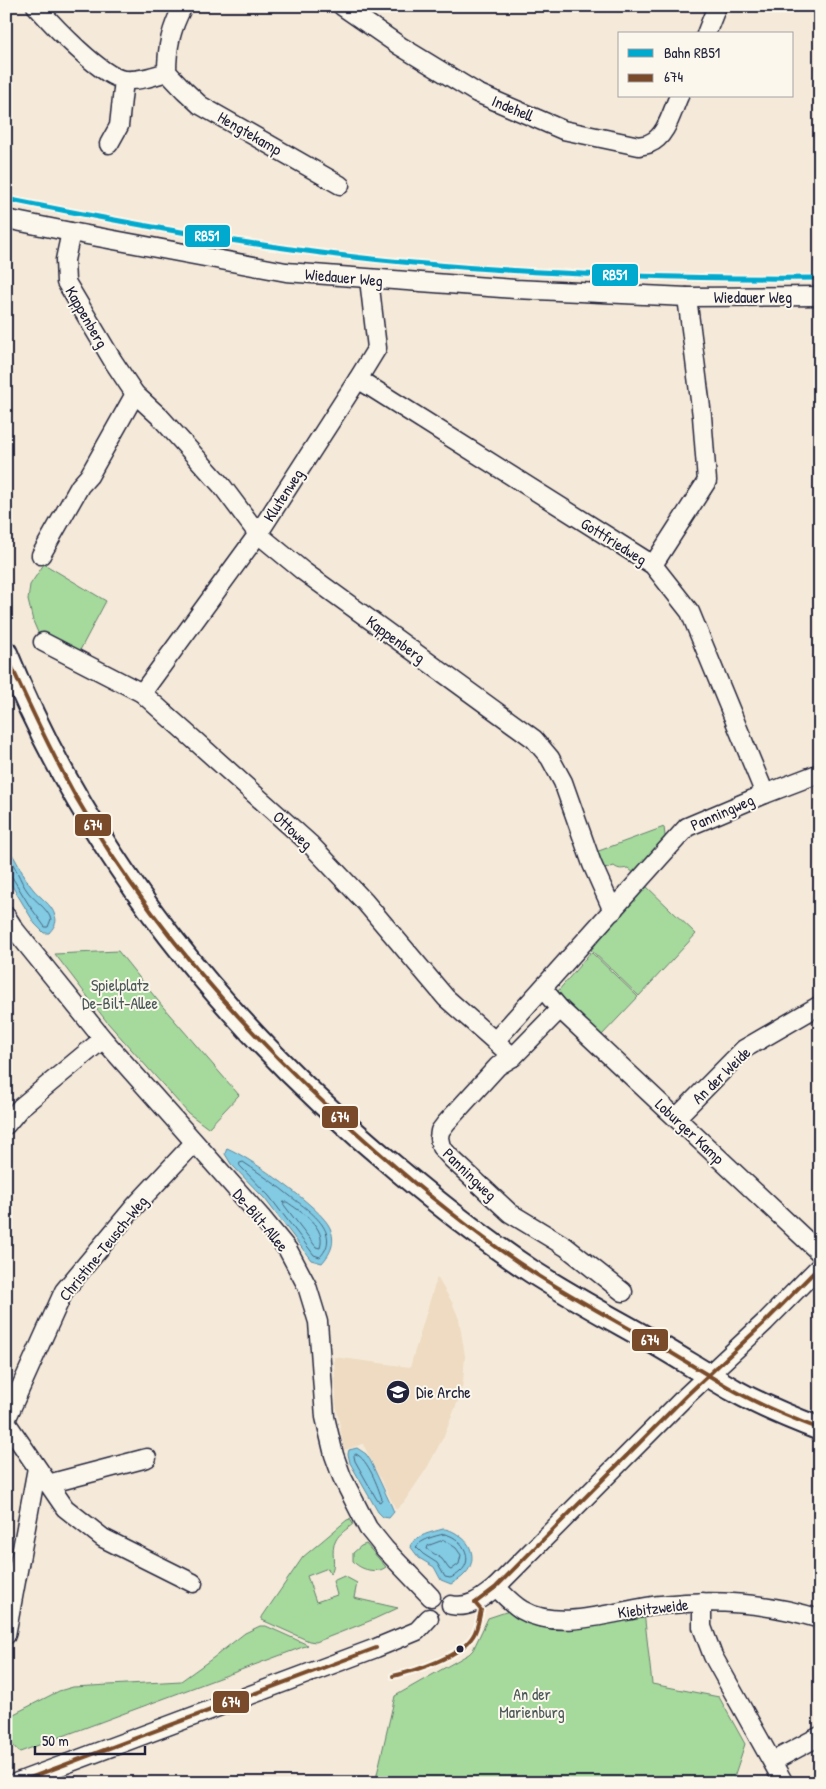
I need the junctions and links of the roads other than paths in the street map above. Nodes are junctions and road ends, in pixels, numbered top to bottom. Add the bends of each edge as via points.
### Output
1 (36, 6) edge
2 (183, 6) edge
3 (342, 6) edge
4 (717, 6) edge
5 (707, 32) edge
6 (167, 72) junction
7 (124, 80) junction
8 (678, 98) edge
9 (108, 144) dead end
10 (340, 185) dead end
11 (6, 219) edge
12 (71, 232) junction
13 (369, 280) junction
14 (818, 296) edge
15 (687, 297) junction
16 (358, 379) junction
17 (135, 394) junction
18 (258, 534) junction
19 (41, 555) dead end
20 (653, 565) junction
21 (42, 642) dead end
22 (6, 653) edge
23 (142, 693) junction
24 (820, 773) edge
25 (765, 794) junction
26 (613, 911) junction
27 (9, 928) edge
28 (543, 989) junction
29 (820, 1005) edge
30 (560, 1009) junction
31 (103, 1039) junction
32 (495, 1041) junction
33 (513, 1057) junction
34 (676, 1118) junction
35 (6, 1125) edge
36 (194, 1142) junction
37 (820, 1253) edge
38 (820, 1266) edge
39 (623, 1292) dead end
40 (708, 1375) junction
41 (6, 1421) edge
42 (820, 1429) edge
43 (146, 1458) dead end
44 (38, 1468) junction
45 (48, 1484) junction
46 (193, 1584) dead end
47 (496, 1587) junction
48 (431, 1597) junction
49 (702, 1602) junction
50 (451, 1605) junction
51 (429, 1618) junction
52 (820, 1620) edge
53 (6, 1635) edge
54 (820, 1736) edge
55 (773, 1761) junction
56 (15, 1783) edge
57 (784, 1783) edge

1 - 7 street via 83,54
2 - 6 street via 170,37
3 - 8 street, Indehell via 476,93 563,130 638,146 651,143 665,128
4 - 5 street
6 - 7 street
6 - 10 street, Hengtekamp via 200,105
7 - 9 street via 119,126
11 - 12 street, Wiedauer Weg
12 - 13 street, Wiedauer Weg via 286,272
12 - 17 street, Kappenberg via 65,260 66,282
13 - 15 street, Wiedauer Weg
13 - 16 street, Klutenweg via 377,348
14 - 15 street, Wiedauer Weg
15 - 20 street via 707,481
16 - 18 street, Klutenweg
16 - 20 street, Gottfriedweg
17 - 18 street, Kappenberg via 222,486
17 - 19 street
18 - 23 street, Klutenweg
18 - 26 street, Kappenberg via 303,571 534,739 550,758 563,782 592,864
20 - 25 street, Gottfriedweg via 690,612
21 - 23 street, Ottoweg
22 - 40 main road via 68,784 123,873 191,964 278,1061 373,1150 503,1252
23 - 32 street, Ottoweg via 310,844 365,902 446,998
24 - 25 street, Panningweg
25 - 26 street, Panningweg via 687,827
26 - 28 street, Panningweg
27 - 31 street, De-Bilt-Allee
28 - 30 street
28 - 32 street, Panningweg
29 - 34 street, An der Weide via 744,1049
30 - 33 street, Panningweg
30 - 34 street, Loburger Kamp
31 - 35 street via 21,1107
31 - 36 street, De-Bilt-Allee
32 - 33 street, Ottoweg
33 - 39 street, Panningweg via 498,1066 446,1123 438,1138 441,1147 510,1213 566,1247
34 - 37 street, Loburger Kamp
36 - 41 street, Christine-Teusch-Weg via 64,1291
36 - 48 street, De-Bilt-Allee via 275,1233 298,1268 318,1322 325,1417 342,1477 368,1528
38 - 40 street
40 - 42 main road via 747,1397
40 - 47 street
41 - 44 street, Christine-Teusch-Weg
43 - 45 street
44 - 45 street, Christine-Teusch-Weg
44 - 53 street
45 - 46 street, Christine-Teusch-Weg via 65,1508 103,1538
47 - 49 street, Kiebitzweide via 523,1610 556,1620
47 - 50 street via 475,1602 465,1606
48 - 50 street via 443,1596
48 - 51 street via 425,1607
49 - 52 street, Kiebitzweide via 799,1613
49 - 55 street via 702,1627 712,1656
50 - 51 street via 445,1619
51 - 56 street via 416,1631 376,1648
54 - 55 street
55 - 57 street

